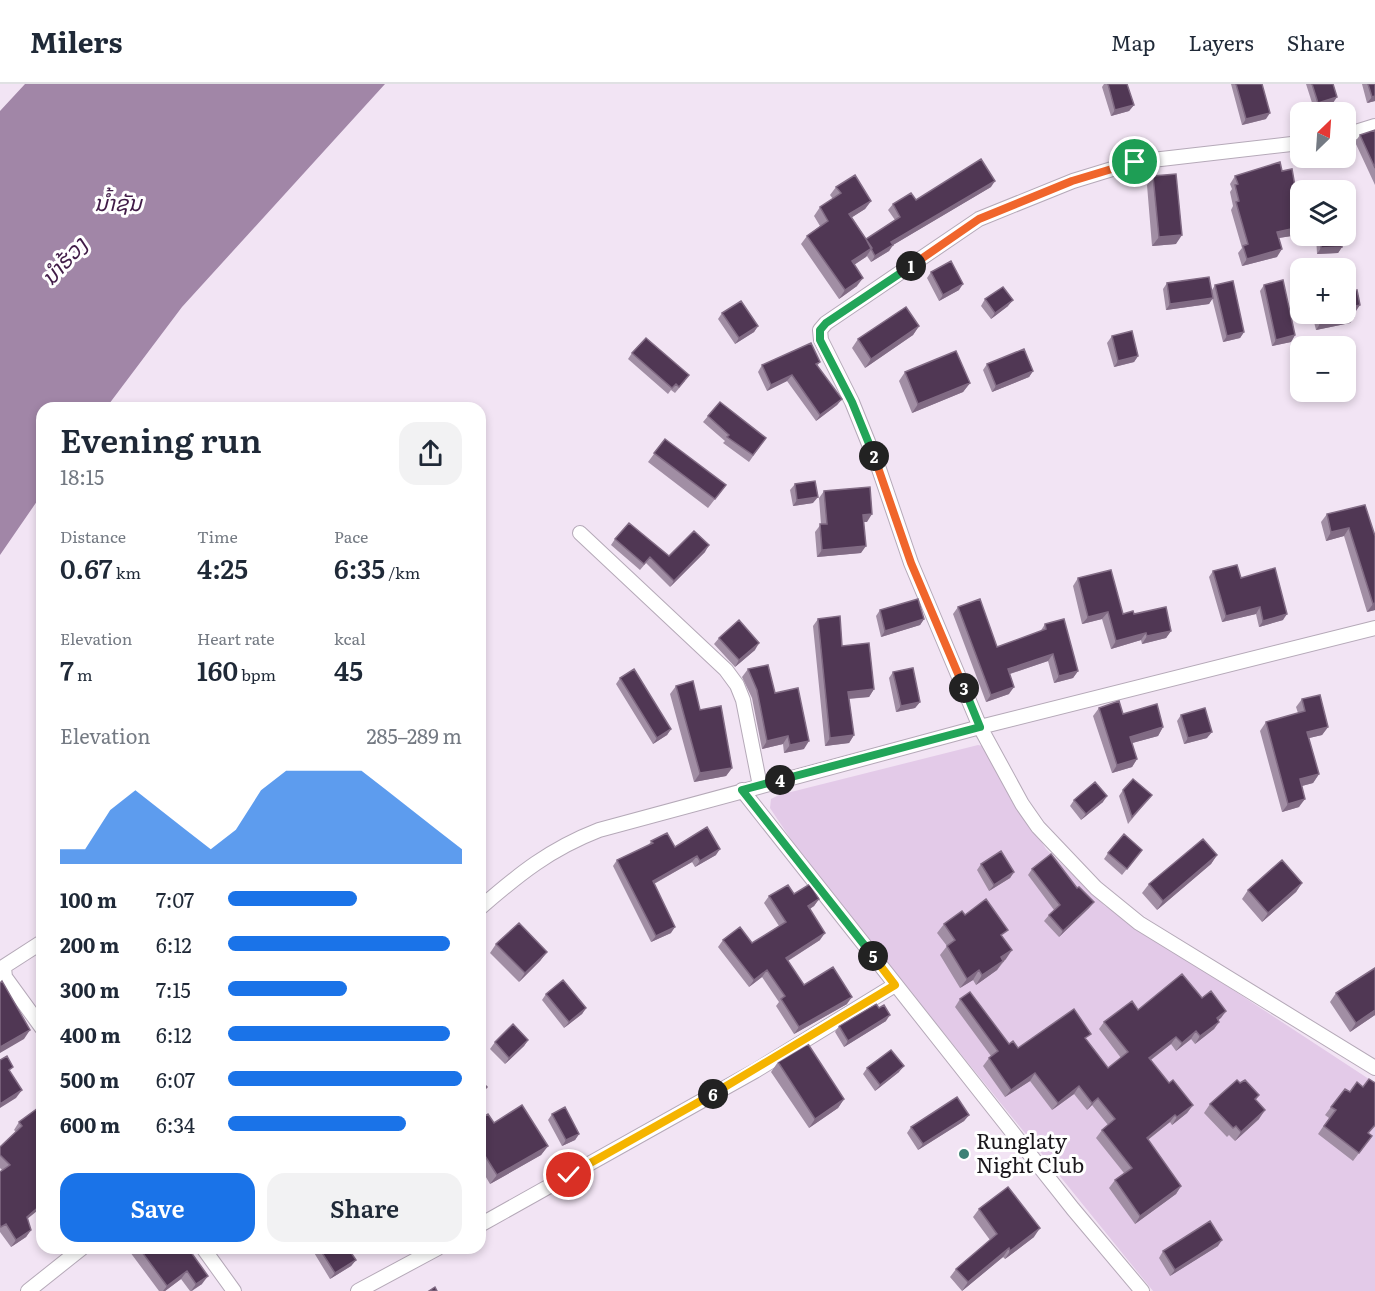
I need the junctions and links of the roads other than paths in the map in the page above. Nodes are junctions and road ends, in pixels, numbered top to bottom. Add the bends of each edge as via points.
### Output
1 (1375, 126) edge
2 (1356, 132) edge
3 (1290, 144) edge
4 (580, 533) dead end
5 (1375, 628) edge
6 (980, 727) junction
7 (760, 786) junction
8 (742, 790) junction
9 (486, 903) edge
10 (36, 946) edge
11 (2, 969) edge
12 (895, 985) junction
13 (36, 1020) edge
14 (1375, 1068) edge
15 (486, 1222) edge
16 (74, 1254) edge
17 (206, 1254) edge
18 (427, 1254) edge
19 (28, 1291) edge
20 (234, 1291) edge
21 (358, 1291) edge
22 (1142, 1291) edge

1 - 2 street
3 - 6 street via 1135,162 1072,181 979,219 820,330 820,340 852,402 911,563
4 - 7 street via 732,677 742,700
5 - 6 street
6 - 7 street
6 - 14 street via 1038,827 1096,888 1181,951
7 - 8 street
8 - 9 street via 566,843 532,863
8 - 12 street
10 - 11 street
11 - 13 street
12 - 15 street via 755,1071
12 - 22 street
16 - 19 street
17 - 20 street
18 - 21 street

